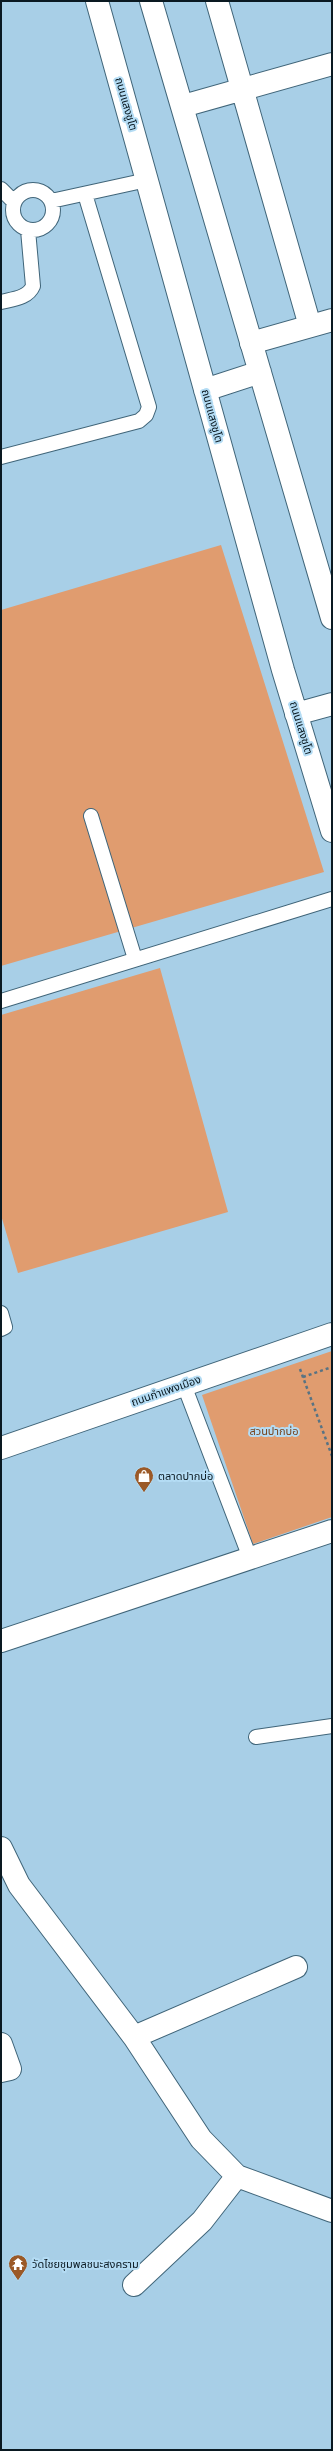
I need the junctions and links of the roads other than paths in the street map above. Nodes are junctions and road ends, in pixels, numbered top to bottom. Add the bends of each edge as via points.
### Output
1 (97, 1) edge
2 (151, 1) edge
3 (217, 1) edge
4 (332, 64) edge
5 (243, 89) junction
6 (183, 106) junction
7 (147, 180) junction
8 (1, 189) edge
9 (85, 194) junction
10 (51, 201) junction
11 (14, 202) junction
12 (28, 230) junction
13 (1, 302) edge
14 (332, 320) edge
15 (310, 326) junction
16 (251, 343) junction
17 (260, 372) junction
18 (205, 390) junction
19 (1, 457) edge
20 (332, 618) edge
21 (332, 704) edge
22 (296, 714) junction
23 (91, 816) dead end
24 (332, 831) edge
25 (332, 899) edge
26 (135, 959) junction
27 (1, 1001) edge
28 (1, 1313) edge
29 (1, 1329) edge
30 (332, 1334) edge
31 (184, 1385) junction
32 (1, 1448) edge
33 (332, 1531) edge
34 (250, 1558) junction
35 (1, 1642) edge
36 (332, 1726) edge
37 (256, 1737) dead end
38 (1, 1848) edge
39 (296, 1967) dead end
40 (134, 2037) junction
41 (1, 2044) edge
42 (1, 2072) edge
43 (237, 2176) junction
44 (332, 2212) edge
45 (134, 2285) dead end

1 - 7 street, ถนนแสงชูโต
2 - 6 street
3 - 5 street
4 - 5 street
5 - 6 street
5 - 15 street
6 - 16 street
7 - 9 lane
7 - 18 street, ถนนแสงชูโต
8 - 11 lane
9 - 10 lane
9 - 19 lane via 149,407 146,416 139,421
10 - 11 lane via 43,193 32,190 21,193
10 - 12 lane via 54,212 49,223 39,230
11 - 12 lane via 13,214 18,224
12 - 13 lane via 34,286 24,296
14 - 15 street
15 - 16 street
16 - 17 street
17 - 18 street
17 - 20 street
18 - 22 street, ถนนแสงชูโต
21 - 22 street
22 - 24 street, ถนนแสงชูโต
23 - 26 lane
25 - 26 lane
26 - 27 lane
28 - 29 lane via 5,1327
30 - 31 street, ถนนกำแพงเมือง
31 - 32 street, ถนนกำแพงเมือง
31 - 34 lane
33 - 34 street
34 - 35 street
36 - 37 lane
38 - 40 street via 19,1885
39 - 40 street
40 - 43 street via 202,2139
41 - 42 street via 10,2069
43 - 44 street
43 - 45 street via 202,2221

